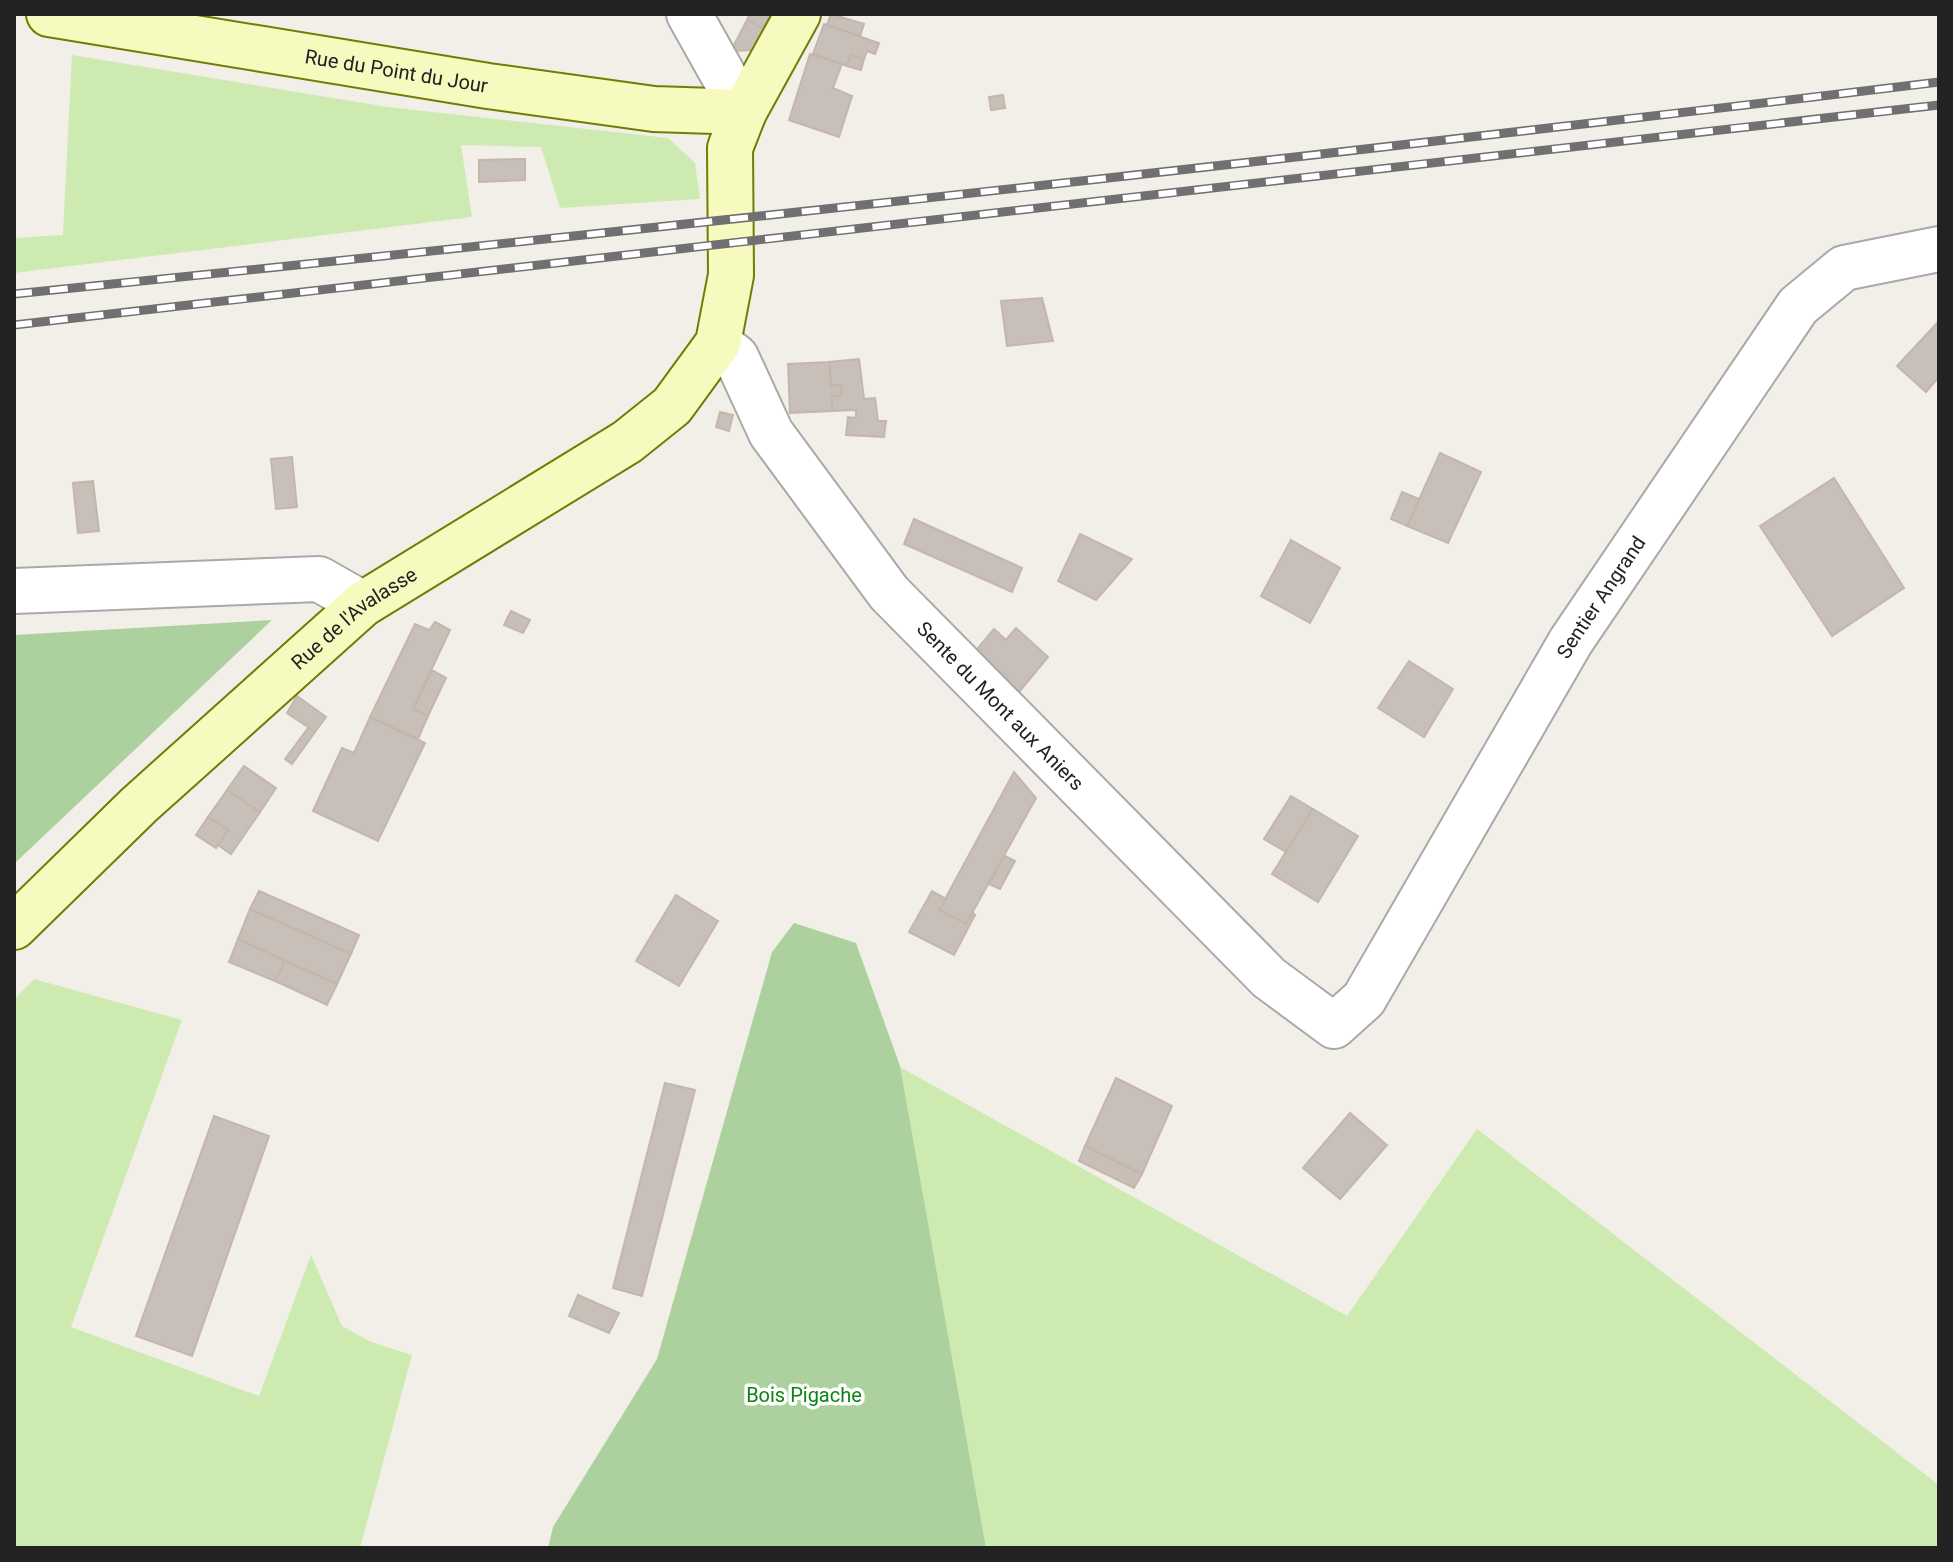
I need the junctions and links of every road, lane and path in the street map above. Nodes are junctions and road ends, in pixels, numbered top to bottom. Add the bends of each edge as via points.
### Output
1 (689, 14) edge
2 (798, 14) edge
3 (60, 15) edge
4 (744, 112) junction
5 (1939, 249) edge
6 (718, 343) junction
7 (14, 591) edge
8 (363, 604) junction
9 (14, 927) edge
10 (1334, 1026) joint

1 - 4 street
2 - 4 main road
3 - 4 main road, Rue du Point du Jour via 488,86 654,109
4 - 6 main road via 730,148 731,275
5 - 10 street, Sentier Angrand via 1844,268 1798,306 1571,641 1364,999
6 - 8 main road, Rue de l'Avalasse via 672,406 627,442
6 - 10 street, Sente du Mont aux Aniers via 736,357 771,433 889,593 1269,978
7 - 8 street via 319,579
8 - 9 main road, Rue de l'Avalasse via 139,805

